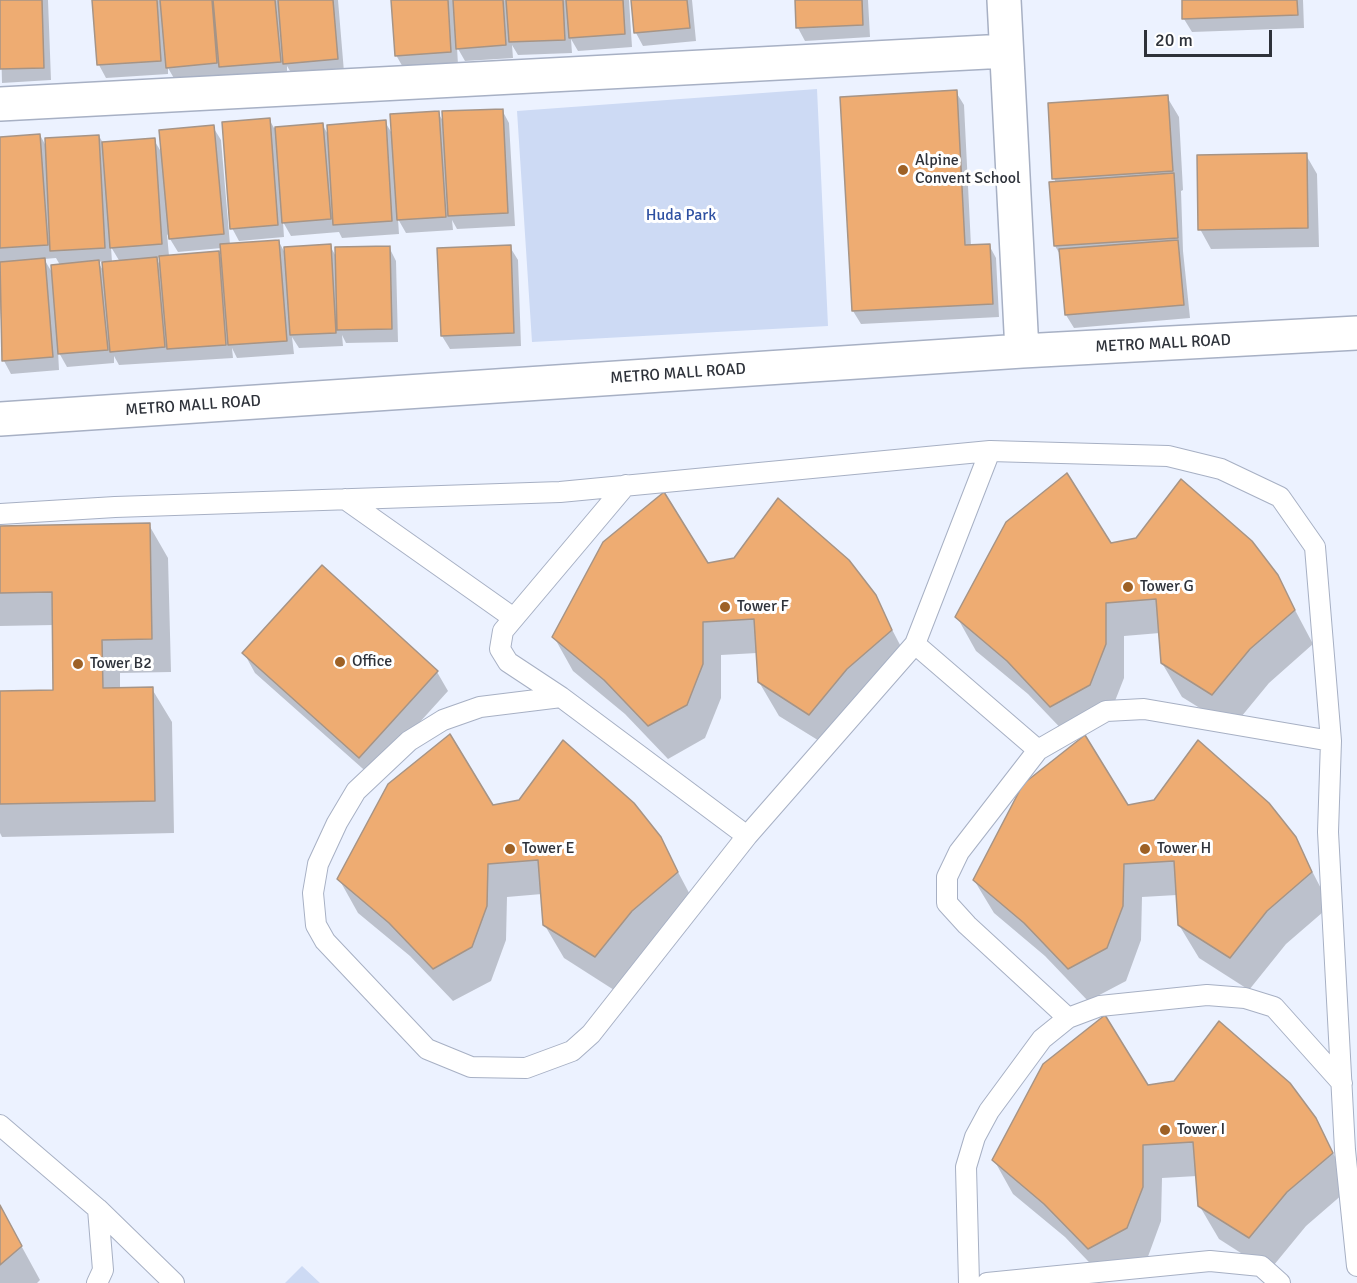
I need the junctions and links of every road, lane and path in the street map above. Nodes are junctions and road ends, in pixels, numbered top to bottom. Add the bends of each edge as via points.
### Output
1 (1004, 0) edge
2 (1006, 51) junction
3 (0, 104) edge
4 (1357, 333) edge
5 (1022, 351) junction
6 (0, 419) edge
7 (990, 451) junction
8 (626, 485) junction
9 (345, 499) junction
10 (0, 514) edge
11 (512, 617) junction
12 (915, 644) junction
13 (561, 697) junction
14 (1332, 741) junction
15 (1038, 750) junction
16 (747, 836) junction
17 (1068, 1018) junction
18 (1342, 1083) junction
19 (0, 1125) edge
20 (98, 1209) junction
21 (1357, 1266) edge
22 (97, 1283) edge
23 (174, 1283) edge
24 (969, 1283) edge
25 (987, 1283) edge
26 (1280, 1283) edge

1 - 2 street
2 - 3 street
2 - 5 street
4 - 5 street, METRO MALL ROAD
5 - 6 street, METRO MALL ROAD
7 - 8 lane
7 - 12 lane
7 - 14 lane via 1168,456 1221,469 1280,497 1315,547
8 - 9 lane via 560,492
8 - 11 lane
9 - 10 lane
9 - 11 lane
11 - 13 lane via 503,631 500,649 508,662
12 - 15 lane
12 - 16 lane
13 - 16 lane
13 - 16 lane via 480,708 443,720 409,741 356,791 318,864 313,893 316,925 325,941 427,1049 471,1067 526,1068 572,1050 591,1034
14 - 15 lane via 1144,709 1106,711
14 - 18 lane via 1328,832
15 - 17 lane via 959,852 947,877 947,903
17 - 18 lane via 1100,1006 1207,995 1245,998 1274,1007
17 - 24 lane via 1042,1039 989,1111 975,1137 966,1167
18 - 21 lane
19 - 20 lane
20 - 22 lane via 104,1270
20 - 23 lane
25 - 26 lane via 1210,1261 1261,1266

